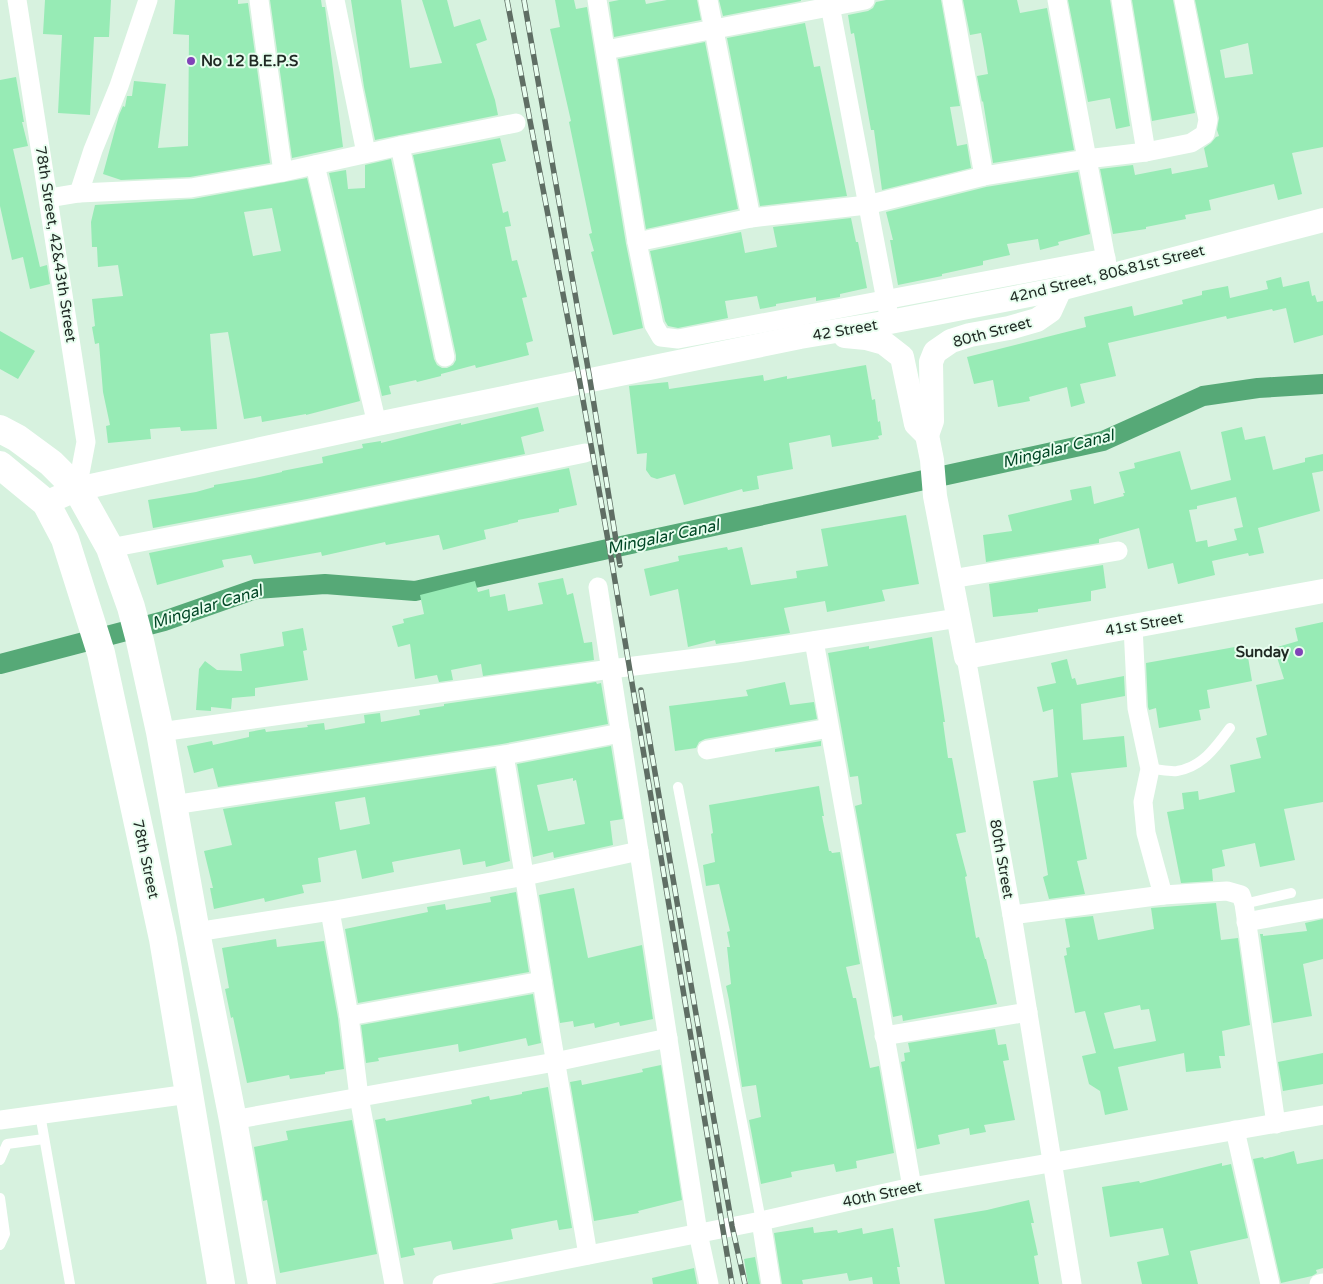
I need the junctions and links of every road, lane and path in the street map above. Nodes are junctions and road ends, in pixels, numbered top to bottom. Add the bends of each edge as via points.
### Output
1 (17, 0) edge
2 (148, 0) edge
3 (260, 0) edge
4 (335, 0) edge
5 (597, 0) edge
6 (708, 0) edge
7 (865, 0) edge
8 (952, 0) edge
9 (1057, 0) edge
10 (1121, 0) edge
11 (1184, 0) edge
12 (830, 3) edge
13 (714, 30) junction
14 (606, 50) junction
15 (516, 123) dead end
16 (400, 146) junction
17 (1146, 152) junction
18 (366, 153) junction
19 (1086, 159) junction
20 (315, 165) junction
21 (283, 172) junction
22 (984, 176) junction
23 (79, 193) junction
24 (49, 198) junction
25 (867, 205) junction
26 (751, 218) junction
27 (1323, 220) edge
28 (637, 242) junction
29 (1107, 267) junction
30 (1060, 289) junction
31 (888, 311) junction
32 (800, 337) junction
33 (445, 357) dead end
34 (377, 424) junction
35 (0, 429) edge
36 (926, 435) junction
37 (585, 453) dead end
38 (0, 465) edge
39 (77, 489) junction
40 (46, 503) junction
41 (110, 548) junction
42 (1118, 552) dead end
43 (951, 580) junction
44 (598, 587) dead end
45 (1323, 592) edge
46 (958, 618) junction
47 (1133, 626) junction
48 (814, 641) junction
49 (966, 656) junction
50 (611, 669) junction
51 (829, 728) junction
52 (1230, 728) dead end
53 (160, 732) junction
54 (621, 733) junction
55 (707, 750) dead end
56 (504, 755) junction
57 (1150, 769) junction
58 (678, 787) dead end
59 (173, 805) junction
60 (639, 852) junction
61 (526, 876) junction
62 (1291, 892) dead end
63 (1163, 895) junction
64 (1323, 908) edge
65 (330, 911) junction
66 (1245, 913) junction
67 (1012, 915) junction
68 (196, 932) junction
69 (542, 981) junction
70 (1028, 1012) junction
71 (349, 1016) junction
72 (884, 1036) junction
73 (668, 1038) junction
74 (555, 1062) junction
75 (189, 1094) junction
76 (359, 1097) junction
77 (40, 1114) junction
78 (1323, 1115) edge
79 (0, 1120) edge
80 (233, 1120) junction
81 (1276, 1124) junction
82 (1235, 1130) junction
83 (44, 1139) junction
84 (0, 1160) edge
85 (1053, 1163) junction
86 (912, 1187) junction
87 (0, 1198) edge
88 (761, 1221) junction
89 (698, 1233) junction
90 (0, 1245) edge
91 (588, 1255) junction
92 (1323, 1283) edge
93 (70, 1284) edge
94 (221, 1284) edge
95 (262, 1284) edge
96 (394, 1284) edge
97 (442, 1284) edge
98 (709, 1284) edge
99 (771, 1284) edge
100 (1072, 1284) edge
101 (1270, 1284) edge
102 (1319, 1284) edge

1 - 24 street, 78th Street, 42&43th Street
2 - 23 street
3 - 21 street
4 - 18 street
5 - 14 street
6 - 13 street
7 - 12 street
8 - 22 street
9 - 19 street
10 - 17 street
11 - 17 street via 1208,120 1205,134 1191,143
12 - 13 street
12 - 25 street
13 - 14 street
13 - 26 street
14 - 28 street
15 - 16 street
16 - 18 street
16 - 33 street
17 - 19 street
18 - 20 street
19 - 22 street
19 - 29 street
20 - 21 street
20 - 34 street
21 - 23 street via 191,188
22 - 25 street
23 - 24 street
24 - 39 street, 78th Street, 42&43th Street via 86,442
25 - 26 street
25 - 31 street
26 - 28 street
27 - 29 street, 42nd Street, 80&81st Street
28 - 31 street via 654,325 661,337 678,339
29 - 30 street, 42nd Street, 80&81st Street
29 - 31 street
30 - 31 street, 42nd Street, 80&81st Street
30 - 36 street, 80th Street via 1050,311 1037,320 970,335 951,341 935,352 930,367 932,421
31 - 32 street, 42 Street
32 - 34 street
32 - 36 street, 80th Street via 847,336 884,343 902,357 916,424
34 - 39 street
35 - 39 main road via 51,464
36 - 43 street, 80th Street
37 - 41 street
38 - 40 main road, 78th Street
39 - 40 street
39 - 41 main road
40 - 75 main road, 78th Street via 65,539 101,652 163,939
41 - 53 main road via 131,607
42 - 43 street
43 - 46 street, 80th Street
44 - 50 street
45 - 47 street, 41st Street
46 - 48 street
46 - 49 street, 80th Street
47 - 49 street, 41st Street
47 - 57 street via 1137,708
48 - 50 street
48 - 51 street
49 - 67 street, 80th Street
50 - 53 street
50 - 54 street
51 - 55 street
51 - 72 street
52 - 57 lane via 1198,764 1176,771
53 - 59 main road
54 - 56 street
54 - 60 street
56 - 59 street
56 - 61 street
57 - 63 street via 1143,802 1146,833
58 - 88 lane
59 - 68 main road
60 - 61 street
60 - 73 street
61 - 65 street
61 - 69 street
62 - 66 lane
63 - 66 street via 1227,891 1241,894
63 - 67 street
64 - 66 street
65 - 68 street
65 - 71 street
66 - 81 street
67 - 70 street, 80th Street
68 - 80 main road
69 - 71 street
69 - 74 street
70 - 72 street
70 - 85 street, 80th Street
71 - 76 street
72 - 86 street
73 - 74 street
73 - 89 street
74 - 76 street
74 - 91 street
75 - 77 street
75 - 94 main road, 78th Street
76 - 80 street
76 - 96 street
77 - 79 street
77 - 83 lane
78 - 81 street, 40th Street
80 - 95 main road
81 - 82 street, 40th Street
82 - 85 street, 40th Street
82 - 101 street
83 - 84 lane via 7,1144
83 - 93 lane
85 - 86 street, 40th Street
85 - 100 street, 80th Street
86 - 88 street, 40th Street
87 - 90 lane via 6,1234
88 - 89 street, 40th Street
88 - 99 street
89 - 91 street, 40th Street
89 - 98 street
91 - 97 street, 40th Street
92 - 102 street

